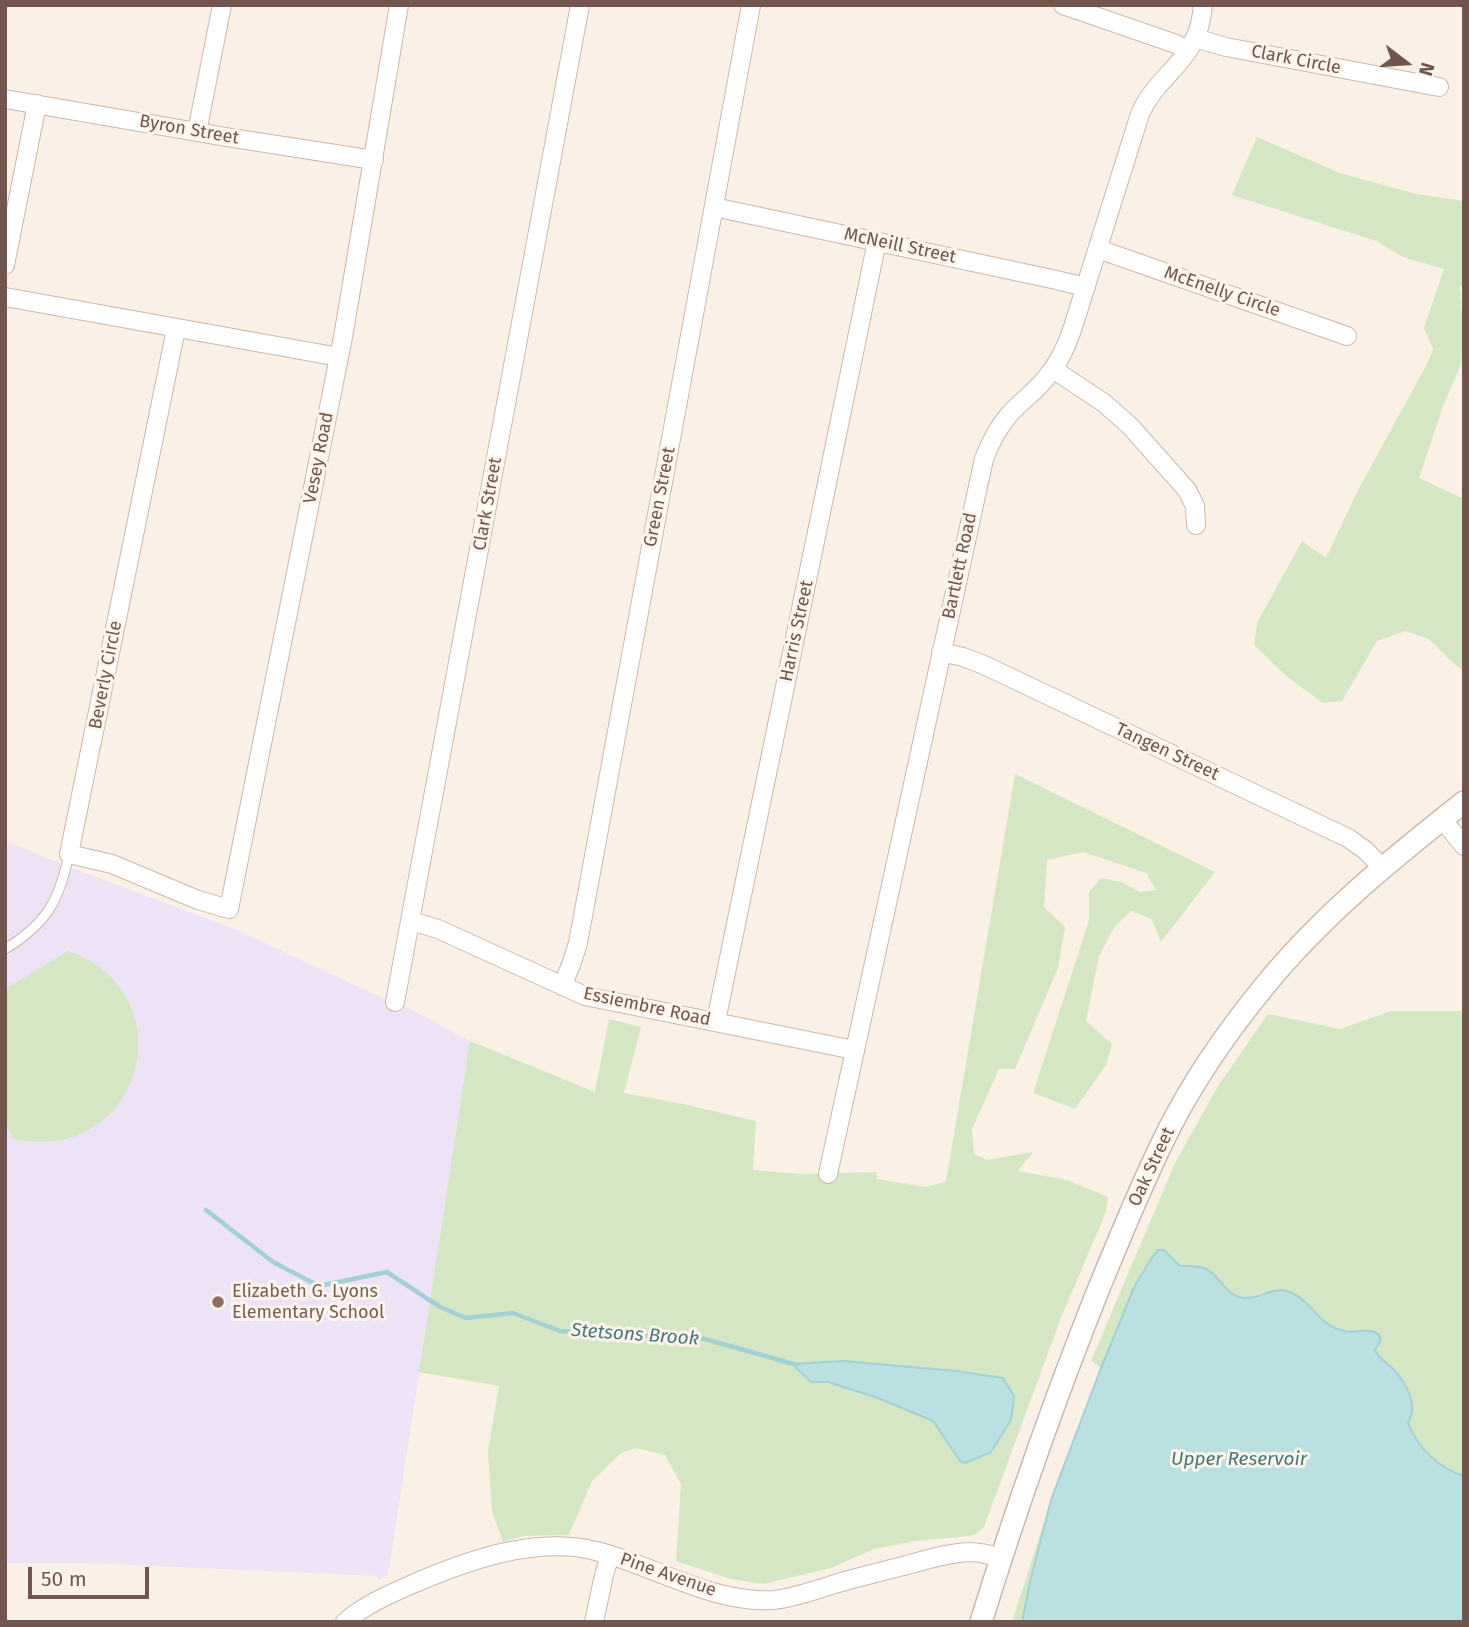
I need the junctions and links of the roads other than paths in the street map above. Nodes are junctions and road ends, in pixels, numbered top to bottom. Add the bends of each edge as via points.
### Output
1 (222, 5) edge
2 (399, 5) edge
3 (579, 5) edge
4 (751, 5) edge
5 (1063, 5) edge
6 (1203, 5) edge
7 (1192, 44) junction
8 (1438, 87) dead end
9 (5, 99) edge
10 (37, 104) junction
11 (197, 132) junction
12 (374, 160) junction
13 (714, 207) junction
14 (877, 241) junction
15 (1098, 249) junction
16 (5, 265) edge
17 (1086, 287) junction
18 (5, 297) edge
19 (176, 329) junction
20 (1346, 336) dead end
21 (339, 357) junction
22 (1053, 369) junction
23 (1196, 525) dead end
24 (941, 652) junction
25 (1464, 802) edge
26 (1442, 819) junction
27 (1464, 846) edge
28 (69, 855) junction
29 (1383, 868) junction
30 (411, 921) junction
31 (5, 949) edge
32 (562, 986) junction
33 (395, 1002) dead end
34 (716, 1021) junction
35 (854, 1050) junction
36 (828, 1174) dead end
37 (610, 1555) junction
38 (1001, 1558) junction
39 (345, 1622) edge
40 (594, 1622) edge
41 (981, 1622) edge

1 - 11 street
2 - 12 street, Vesey Road
3 - 30 street, Clark Street
4 - 13 street, Green Street
5 - 7 street via 1176,44
6 - 7 street, Bartlett Road
7 - 8 street, Clark Circle
7 - 15 street, Bartlett Road via 1144,104
9 - 10 street, Byron Street
10 - 11 street, Byron Street
10 - 16 street
11 - 12 street, Byron Street
12 - 21 street, Vesey Road
13 - 14 street, McNeill Street
13 - 32 street, Green Street via 578,943
14 - 17 street, McNeill Street
14 - 34 street, Harris Street
15 - 17 street, Bartlett Road
15 - 20 street, McEnelly Circle
17 - 22 street, Bartlett Road
18 - 19 street
19 - 21 street
19 - 28 street, Beverly Circle
21 - 28 street, Vesey Road via 229,909 111,864
22 - 23 street via 1130,426 1187,490 1195,506
22 - 24 street, Bartlett Road via 1008,416 989,447
24 - 29 street, Tangen Street via 984,665 1348,838
24 - 35 street, Bartlett Road
25 - 26 street, Oak Street
26 - 27 street
26 - 29 street, Oak Street
28 - 31 lane via 47,914
29 - 38 street, Oak Street via 1327,917 1278,969 1219,1045 1182,1105 1088,1315
30 - 32 street, Essiembre Road via 439,929
30 - 33 street, Clark Street
32 - 34 street, Essiembre Road via 606,1001
34 - 35 street, Essiembre Road
35 - 36 street, Bartlett Road
37 - 38 street, Pine Avenue via 722,1594 772,1600 939,1556 971,1552
37 - 39 street, Pine Avenue via 569,1546 502,1553 437,1573 375,1601
37 - 40 street
38 - 41 street, Oak Street

